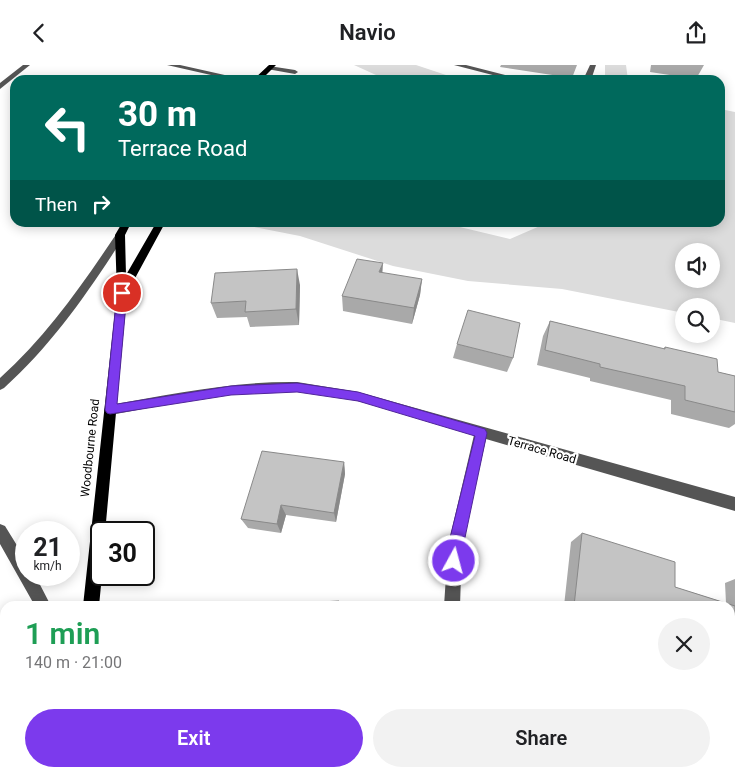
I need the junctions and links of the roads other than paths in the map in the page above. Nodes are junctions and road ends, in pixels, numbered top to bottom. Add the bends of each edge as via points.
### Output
1 (27, 65) edge
2 (170, 65) edge
3 (457, 65) edge
4 (271, 67) edge
5 (295, 72) dead end
6 (18, 75) edge
7 (219, 75) edge
8 (500, 75) edge
9 (124, 227) edge
10 (158, 227) edge
11 (120, 235) junction
12 (122, 293) junction
13 (0, 385) edge
14 (110, 410) junction
15 (481, 433) junction
16 (735, 504) edge
17 (0, 531) edge
18 (15, 555) edge
19 (33, 586) edge
20 (40, 601) edge
21 (91, 601) edge
22 (452, 601) edge

1 - 6 street
2 - 7 street
3 - 8 street
4 - 5 street
9 - 11 main road, Woodbourne Road
10 - 12 main road, Woodbourne Road
11 - 12 main road, Woodbourne Road
11 - 13 street via 68,315 27,361
12 - 14 main road, Woodbourne Road
14 - 15 street, Terrace Road via 231,390 297,387 358,397
14 - 21 main road, Woodbourne Road
15 - 16 street, Terrace Road
15 - 22 street via 455,546
17 - 18 street
19 - 20 street

